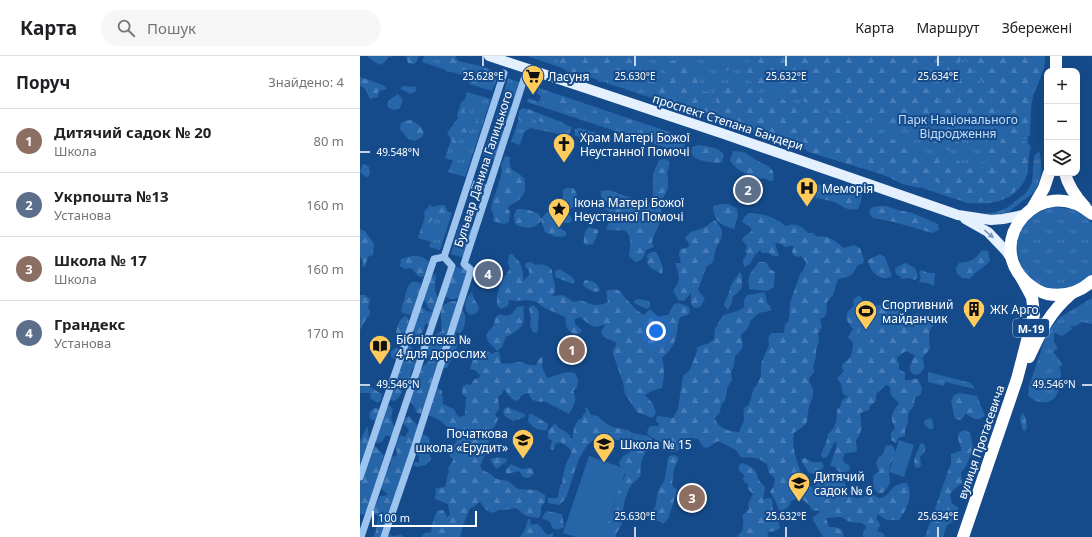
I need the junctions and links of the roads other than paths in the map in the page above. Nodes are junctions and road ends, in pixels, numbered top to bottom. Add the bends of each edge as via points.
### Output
1 (489, 56) edge
2 (1056, 56) edge
3 (1056, 68) edge
4 (504, 73) dead end
5 (524, 79) dead end
6 (1048, 176) edge
7 (1066, 176) edge
8 (1033, 208) junction
9 (1089, 211) edge
10 (958, 215) junction
11 (1024, 215) junction
12 (444, 257) junction
13 (1013, 262) junction
14 (464, 264) junction
15 (452, 266) junction
16 (1021, 277) junction
17 (1089, 285) edge
18 (1071, 294) junction
19 (1017, 379) junction
20 (360, 477) edge
21 (361, 537) edge
22 (384, 537) edge
23 (963, 537) edge

1 - 10 main road, проспект Степана Бандери
2 - 3 highway
4 - 12 street, Бульвар Данила Галицького
5 - 14 street, Бульвар Данила Галицького
6 - 8 highway, М-19
7 - 9 highway via 1076,196
8 - 9 highway via 1054,200 1070,202
8 - 11 highway, М-19
10 - 11 main road, проспект Степана Бандери via 991,220
10 -> 13 main road, проспект Степана Бандери via 988,232
11 - 13 highway, М-19 via 1014,229 1011,246
12 - 15 street, Бульвар Данила Галицького
12 - 20 street, Бульвар Данила Галицького via 434,258
13 - 16 highway, М-19
14 - 15 street
14 - 22 street, Бульвар Данила Галицького via 471,270
15 - 21 street
16 - 18 highway via 1031,287 1044,293 1057,296
16 - 19 highway, вулиця Протасевича / М-19 via 1032,297 1034,314
17 - 18 highway, М-19
18 - 19 highway, вулиця Протасевича / М-19 via 1059,304 1046,322
19 - 23 highway, вулиця Протасевича / М-19

